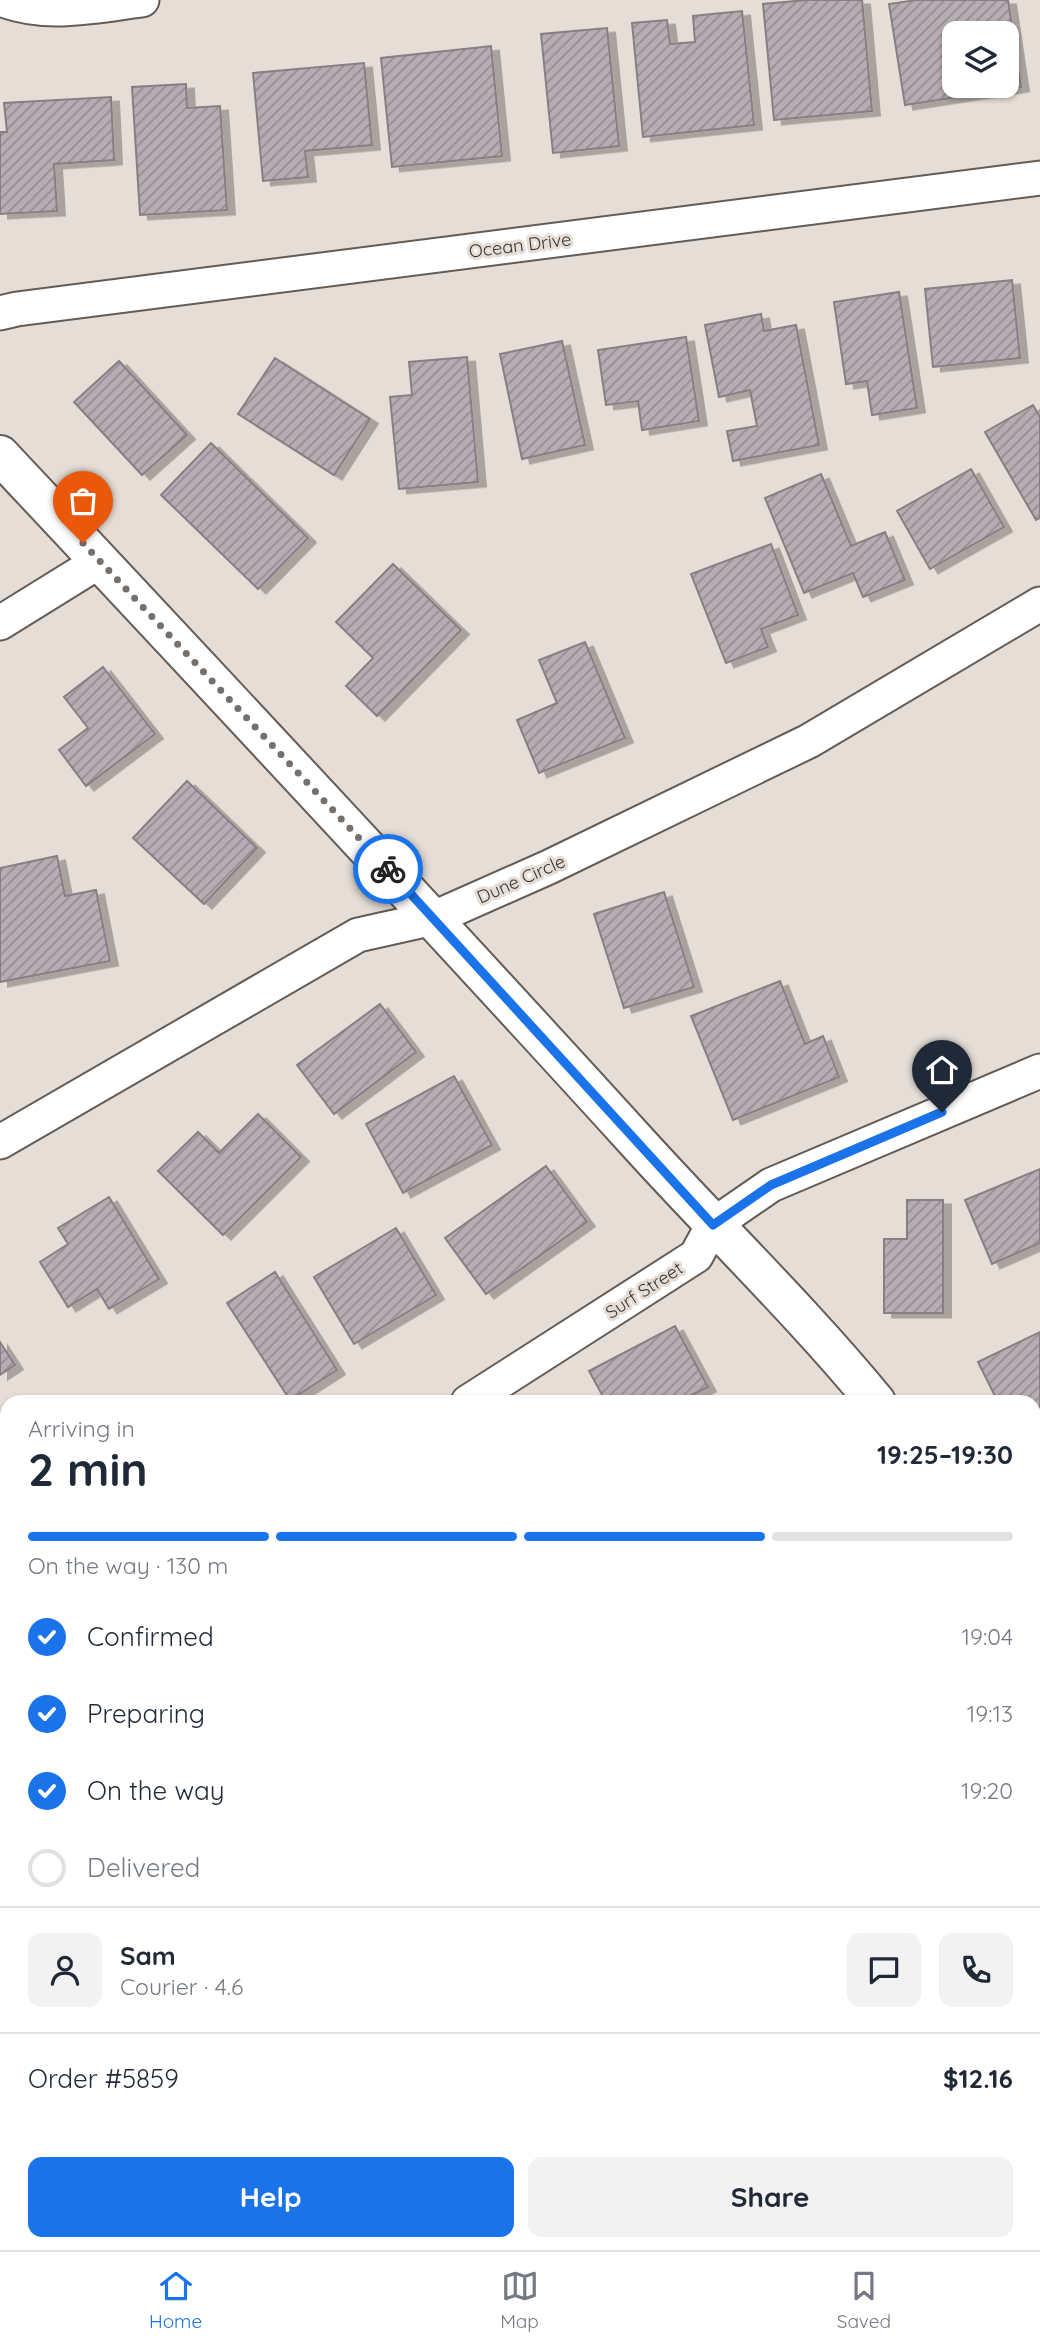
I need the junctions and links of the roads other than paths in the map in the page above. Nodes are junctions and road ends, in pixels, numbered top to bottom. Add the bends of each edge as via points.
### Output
1 (3, 0) edge
2 (126, 1) edge
3 (1040, 178) edge
4 (0, 313) edge
5 (0, 455) edge
6 (100, 561) junction
7 (1040, 604) edge
8 (0, 623) edge
9 (434, 918) junction
10 (1040, 1071) edge
11 (0, 1142) edge
12 (713, 1225) junction
13 (479, 1395) edge
14 (870, 1395) edge

1 - 2 street via 35,10
3 - 4 street, Ocean Drive
5 - 6 street
6 - 8 street
6 - 9 street
7 - 9 street, Dune Circle via 810,741
9 - 11 street, Dune Circle via 358,934
9 - 12 street
10 - 12 street, Surf Street via 771,1185
12 - 13 street, Surf Street via 696,1256
12 - 14 street

